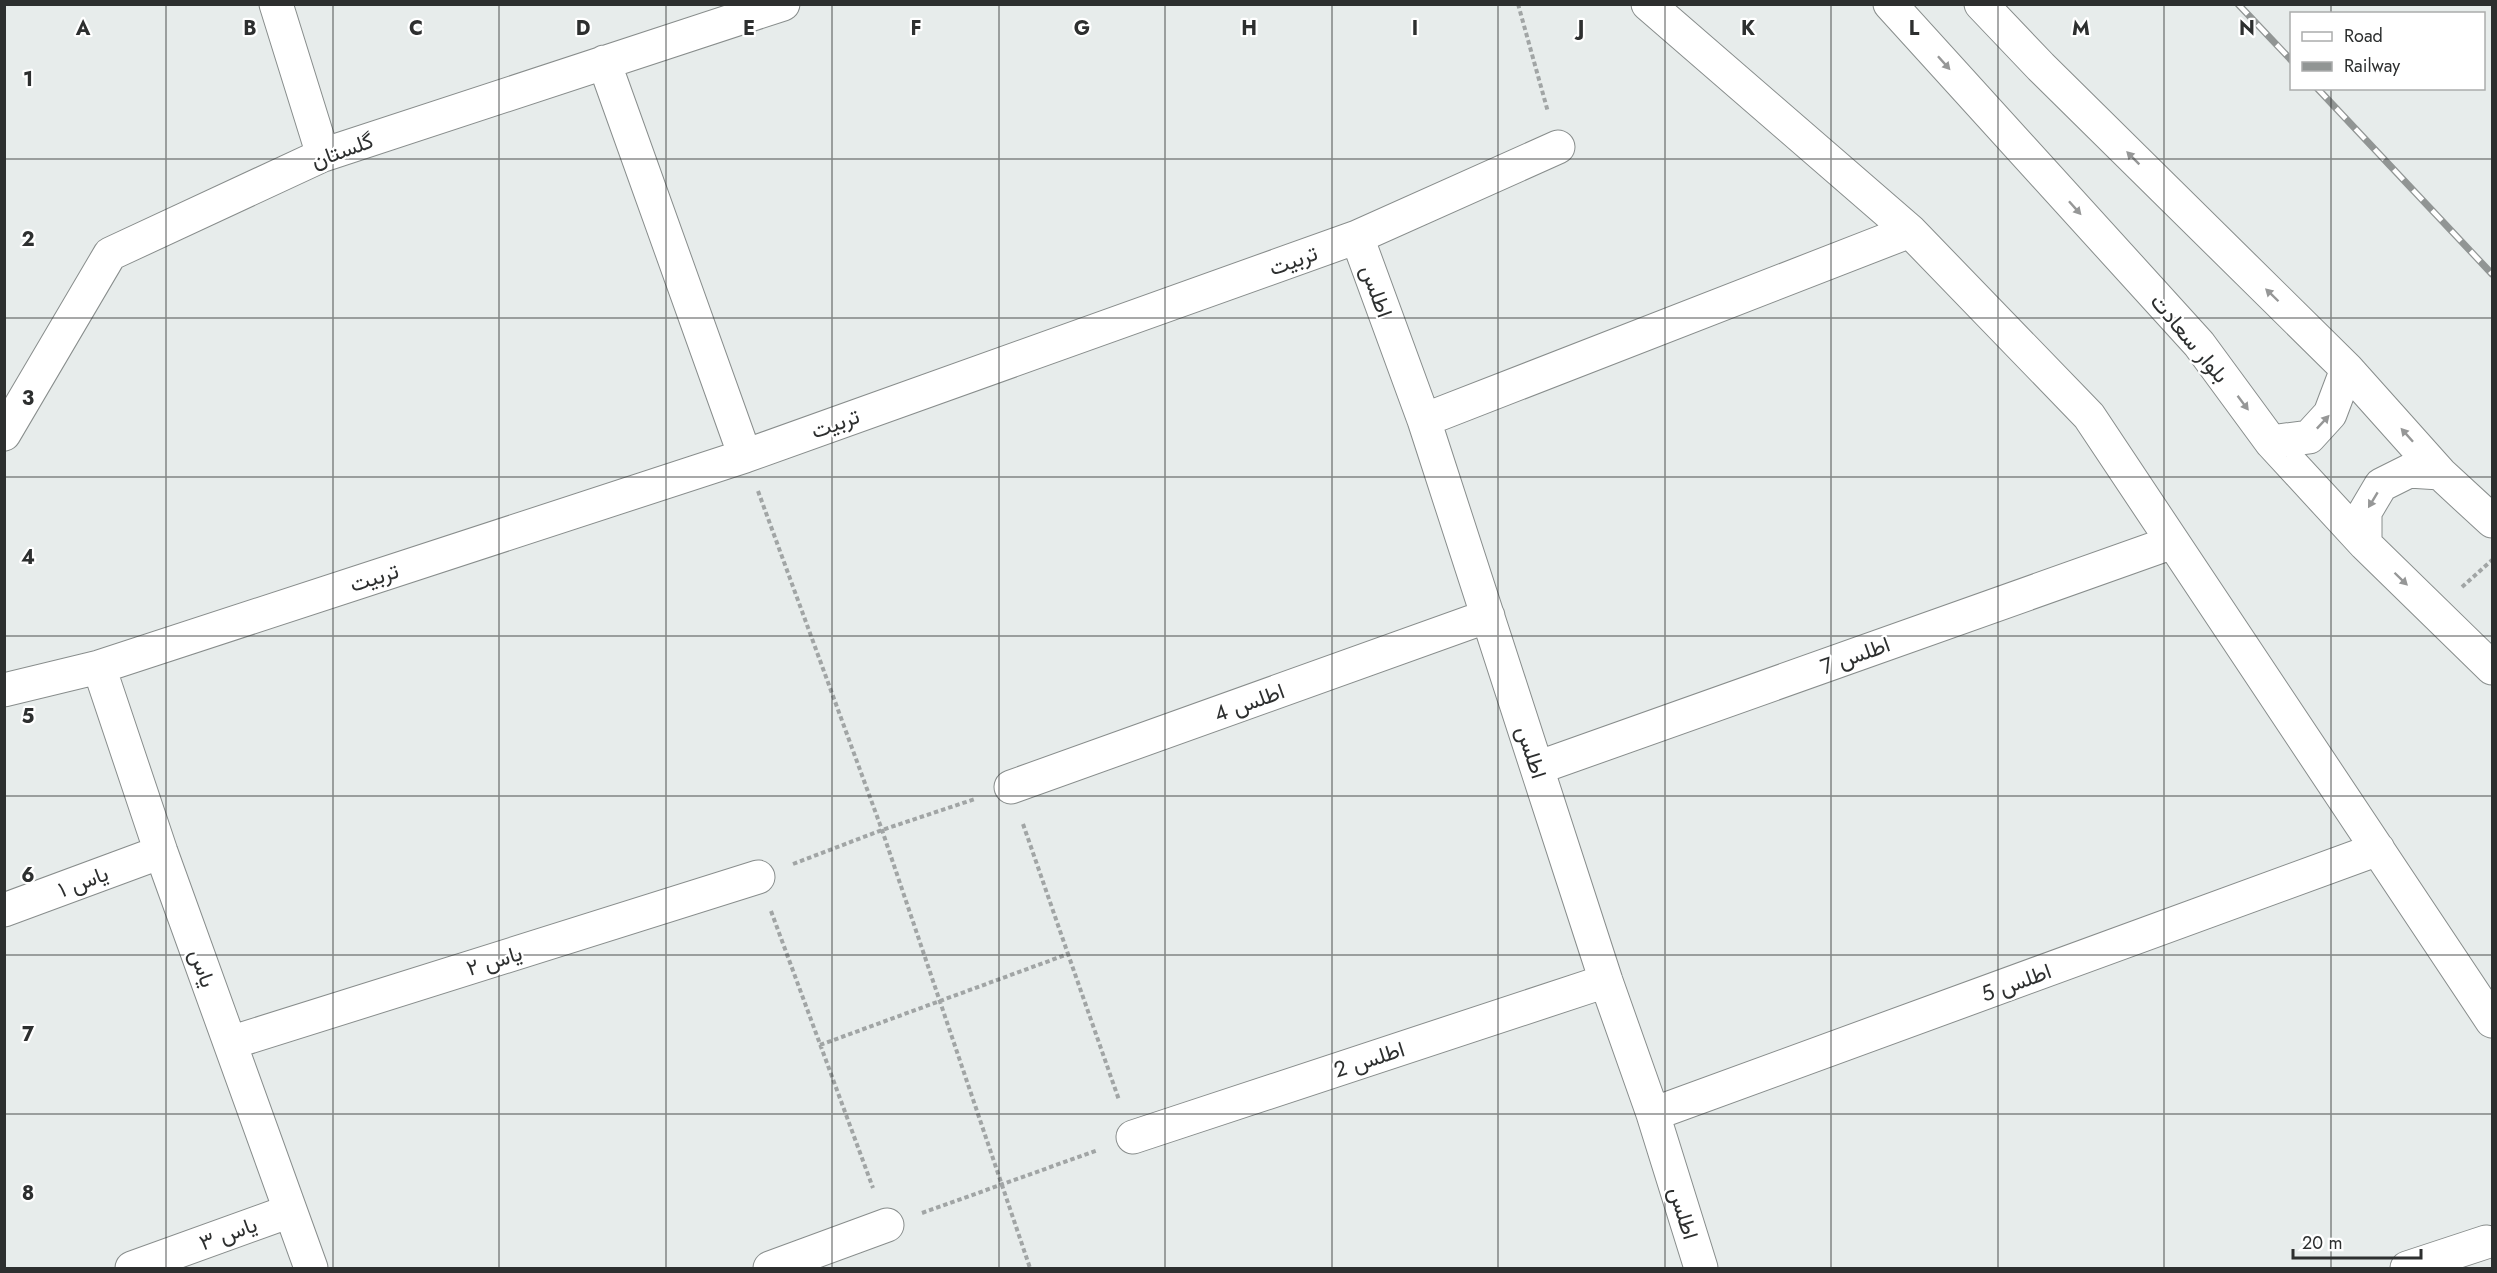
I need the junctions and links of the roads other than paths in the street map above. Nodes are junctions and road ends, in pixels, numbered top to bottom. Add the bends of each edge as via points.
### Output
1 (276, 4) edge
2 (783, 4) edge
3 (1648, 4) edge
4 (1890, 4) edge
5 (1981, 4) edge
6 (604, 62) junction
7 (1558, 147) road end
8 (323, 154) junction
9 (1910, 231) junction
10 (1357, 237) junction
11 (2347, 369) junction
12 (1424, 420) junction
13 (4, 434) edge
14 (2271, 442) junction
15 (745, 456) junction
16 (2440, 473) junction
17 (2493, 521) edge
18 (2173, 542) junction
19 (2365, 544) junction
20 (1488, 616) junction
21 (99, 667) junction
22 (2493, 668) edge
23 (4, 690) edge
24 (1537, 768) junction
25 (1011, 787) road end
26 (2378, 849) junction
27 (161, 852) junction
28 (758, 877) road end
29 (4, 910) edge
30 (1606, 981) junction
31 (2493, 1021) edge
32 (230, 1043) junction
33 (1653, 1114) junction
34 (1133, 1137) road end
35 (290, 1211) junction
36 (887, 1226) road end
37 (2486, 1242) dead end
38 (132, 1269) edge
39 (310, 1269) edge
40 (770, 1269) edge
41 (1701, 1269) edge
42 (2407, 1269) edge

1 - 8 street
2 - 6 street, گلستان
3 - 9 street
4 -> 14 street, بلوار سعادت via 2199,344
11 -> 5 street
6 - 8 street, گلستان
6 - 15 street
7 - 10 street, تربیت
8 - 13 street, گلستان via 110,254
9 - 12 street
9 - 18 street via 2089,416
10 - 12 street, اطلس
10 - 15 street, تربیت
14 -> 11 street via 2309,437 2330,414
16 -> 11 street
12 - 20 street, اطلس
14 - 19 street, بلوار سعادت
15 - 21 street, تربیت
16 - 17 street
16 -> 19 street via 2409,471 2381,485 2365,512
18 - 24 street, اطلس 7
18 - 26 street
19 -> 22 street, بلوار سعادت
20 - 24 street, اطلس
20 - 25 street, اطلس 4
21 - 23 street, تربیت
21 - 27 street, یاس
24 - 30 street, اطلس
26 - 31 street
26 - 33 street, اطلس 5
27 - 29 street, یاس ۱
27 - 32 street, یاس
28 - 32 street, یاس ۲
30 - 33 street, اطلس
30 - 34 street, اطلس 2
32 - 35 street, یاس
33 - 41 street, اطلس
35 - 38 street, یاس ۳
35 - 39 street, یاس
36 - 40 street
37 - 42 street

